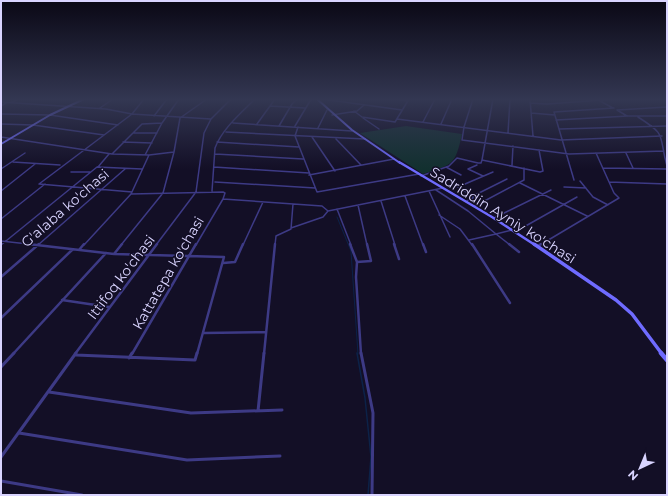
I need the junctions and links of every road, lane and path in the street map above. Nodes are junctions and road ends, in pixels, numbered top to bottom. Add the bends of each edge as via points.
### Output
1 (38, 122) edge
2 (99, 122) edge
3 (122, 122) edge
4 (179, 122) edge
5 (209, 122) edge
6 (233, 122) edge
7 (235, 122) edge
8 (281, 122) edge
9 (298, 122) edge
10 (321, 122) edge
11 (342, 122) edge
12 (369, 122) edge
13 (424, 122) edge
14 (466, 122) edge
15 (489, 122) edge
16 (509, 122) edge
17 (532, 122) edge
18 (557, 122) edge
19 (647, 122) edge
20 (162, 123) joint
21 (1, 124) edge
22 (256, 124) joint
23 (441, 124) joint
24 (33, 125) junction
25 (118, 125) junction
26 (279, 126) junction
27 (653, 126) junction
28 (667, 126) edge
29 (295, 127) junction
30 (298, 127) junction
31 (464, 127) junction
32 (318, 128) junction
33 (379, 129) dead end
34 (559, 129) junction
35 (352, 130) junction
36 (487, 130) junction
37 (132, 132) junction
38 (226, 132) junction
39 (157, 133) junction
40 (508, 133) junction
41 (104, 135) junction
42 (295, 136) junction
43 (533, 136) junction
44 (662, 136) junction
45 (1, 137) edge
46 (312, 137) junction
47 (11, 138) junction
48 (336, 139) junction
49 (365, 139) junction
50 (562, 140) junction
51 (123, 142) junction
52 (217, 142) junction
53 (485, 142) junction
54 (152, 143) junction
55 (1, 144) edge
56 (513, 146) junction
57 (299, 147) junction
58 (83, 150) junction
59 (539, 150) junction
60 (174, 152) junction
61 (625, 152) junction
62 (664, 152) junction
63 (25, 153) dead end
64 (566, 153) junction
65 (596, 153) junction
66 (108, 154) junction
67 (112, 154) junction
68 (149, 154) junction
69 (215, 154) junction
70 (145, 155) junction
71 (304, 159) junction
72 (394, 159) junction
73 (482, 160) junction
74 (13, 162) junction
75 (36, 164) junction
76 (62, 165) junction
77 (477, 165) dead end
78 (512, 165) junction
79 (362, 166) junction
80 (667, 166) edge
81 (98, 167) junction
82 (214, 167) junction
83 (446, 167) junction
84 (524, 168) junction
85 (603, 168) junction
86 (633, 168) junction
87 (125, 169) junction
88 (142, 169) junction
89 (667, 169) edge
90 (1, 170) edge
91 (335, 170) junction
92 (71, 172) dead end
93 (91, 172) junction
94 (493, 172) dead end
95 (309, 174) junction
96 (420, 175) junction
97 (461, 176) dead end
98 (483, 176) junction
99 (507, 179) dead end
100 (574, 180) dead end
101 (580, 181) dead end
102 (214, 182) junction
103 (609, 182) junction
104 (520, 183) junction
105 (45, 184) junction
106 (667, 184) edge
107 (74, 187) junction
108 (564, 187) dead end
109 (315, 188) junction
110 (444, 188) junction
111 (586, 188) junction
112 (101, 190) junction
113 (436, 190) junction
114 (551, 190) dead end
115 (1, 191) edge
116 (212, 191) junction
117 (428, 191) junction
118 (196, 192) junction
119 (132, 193) junction
120 (163, 193) junction
121 (544, 194) junction
122 (405, 196) junction
123 (473, 196) junction
124 (577, 198) dead end
125 (223, 199) junction
126 (381, 201) junction
127 (466, 201) junction
128 (263, 202) junction
129 (293, 204) junction
130 (564, 204) junction
131 (358, 205) junction
132 (608, 205) junction
133 (475, 206) junction
134 (337, 209) junction
135 (328, 211) junction
136 (439, 214) junction
137 (588, 216) junction
138 (494, 218) junction
139 (1, 219) edge
140 (291, 228) junction
141 (513, 231) junction
142 (496, 234) junction
143 (450, 238) dead end
144 (469, 240) junction
145 (1, 241) edge
146 (6, 241) junction
147 (1, 245) edge
148 (37, 245) junction
149 (536, 247) junction
150 (72, 250) junction
151 (79, 250) junction
152 (426, 252) dead end
153 (519, 252) dead end
154 (106, 253) junction
155 (114, 254) junction
156 (149, 255) junction
157 (190, 255) junction
158 (399, 259) dead end
159 (357, 262) junction
160 (223, 263) junction
161 (1, 277) edge
162 (62, 300) junction
163 (510, 303) dead end
164 (109, 307) junction
165 (1, 318) edge
166 (266, 332) junction
167 (204, 333) junction
168 (667, 354) edge
169 (76, 355) junction
170 (663, 355) junction
171 (129, 358) junction
172 (667, 360) edge
173 (1, 367) edge
174 (49, 392) junction
175 (282, 410) dead end
176 (258, 411) junction
177 (19, 433) junction
178 (280, 456) dead end
179 (1, 457) edge
180 (1, 481) edge
181 (82, 495) edge
182 (372, 495) edge

1 - 24 street
2 - 25 street
3 - 25 street
4 - 60 street
5 - 118 street via 201,147
6 - 38 street
7 - 22 street
8 - 26 street
9 - 29 street
10 - 32 street
11 - 35 street, Sadriddin Ayniy ko'chasi
12 - 33 street
13 - 23 street
14 - 31 street
15 - 36 street
16 - 40 street
17 - 43 street
18 - 34 street
19 - 27 street
20 - 37 street via 142,124
20 - 39 street
21 - 24 street
22 - 26 street
23 - 31 street
24 - 41 street
24 - 47 street
25 - 41 street
26 - 29 street
27 - 28 street
27 - 34 street
27 - 44 street
29 - 30 street
30 - 32 street
30 - 42 street
31 - 36 street
31 - 53 street via 462,140
32 - 35 street
34 - 50 street
35 - 49 street, Sadriddin Ayniy ko'chasi
36 - 40 street
36 - 53 street
37 - 39 street
37 - 51 street
38 - 42 street
38 - 52 street
39 - 54 street
40 - 43 street
41 - 58 street
42 - 46 street
42 - 57 street
43 - 50 street
44 - 50 street
44 - 62 street
45 - 47 street
46 - 48 street
46 - 91 street
47 - 55 street
47 - 58 street
48 - 49 street
48 - 79 street
49 - 72 street, Sadriddin Ayniy ko'chasi
50 - 64 street
51 - 54 street
51 - 67 street
52 - 57 street
52 - 69 street
53 - 56 street
53 - 73 street
54 - 70 street
56 - 59 street
56 - 78 street
57 - 71 street
58 - 66 street
58 - 76 street
59 - 64 street
59 - 84 street via 543,171
60 - 68 street
60 - 120 street
61 - 62 street
61 - 65 street
61 - 86 street
62 - 80 street
63 - 74 street
64 - 65 street
64 - 100 street
65 - 85 street
66 - 67 street
66 - 81 street
67 - 70 street
68 - 70 street
68 - 88 street
69 - 71 street
69 - 82 street
71 - 95 street
72 - 79 street
72 - 96 street, Sadriddin Ayniy ko'chasi
73 - 78 street
73 - 83 street via 478,163 457,158
74 - 75 street
74 - 90 street
75 - 76 street
75 - 115 street
76 - 105 street via 39,184
77 - 98 street via 468,168
78 - 84 street
79 - 91 street
81 - 87 street
81 - 93 street
82 - 95 street
82 - 102 street
83 - 96 street
83 - 97 street
84 - 104 street via 524,180
85 - 86 street
85 - 103 street
86 - 89 street
87 - 88 street
87 - 112 street, G'alaba ko'chasi
88 - 119 street
91 - 95 street
92 - 93 street
93 - 107 street
94 - 98 street
95 - 109 street
96 - 109 street via 317,192
96 - 110 street, Sadriddin Ayniy ko'chasi
98 - 123 street via 458,188
99 - 123 street
101 - 111 street
102 - 109 street
102 - 116 street
103 - 106 street
103 - 132 street via 619,198
104 - 121 street
104 - 133 street
105 - 107 street
105 - 139 street
107 - 112 street
107 - 146 street
108 - 111 street
110 - 113 street
110 - 127 street, Sadriddin Ayniy ko'chasi
111 - 132 street via 593,197
112 - 119 street
112 - 148 street, G'alaba ko'chasi
113 - 117 street
113 - 142 street
114 - 121 street
116 - 118 street
116 - 125 street via 224,192
117 - 122 street
117 - 136 street
118 - 120 street
118 - 156 street, Ittifoq ko'chasi
119 - 120 street
119 - 151 street
120 - 155 street
121 - 130 street
121 - 138 street
122 - 126 street
122 - 152 street
123 - 127 street
124 - 130 street
125 - 128 street
125 - 157 street, Kattatepa ko'chasi
126 - 131 street
126 - 158 street
127 - 133 street, Sadriddin Ayniy ko'chasi
128 - 129 street
128 - 160 street via 236,262
129 - 135 street via 322,206
129 - 140 street
130 - 137 street
130 - 141 street
131 - 134 street
131 - 159 street via 371,261
132 - 137 street
133 - 138 street, Sadriddin Ayniy ko'chasi
134 - 135 street
134 - 159 street
135 - 140 street via 322,217
136 - 143 street
136 - 144 street via 460,229
137 - 149 street
138 - 141 street, Sadriddin Ayniy ko'chasi
140 - 166 street via 276,236
141 - 142 street
141 - 149 street, Sadriddin Ayniy ko'chasi
142 - 144 street
142 - 153 street
144 - 163 street
145 - 146 street
146 - 147 street
146 - 148 street
148 - 150 street
148 - 161 street, G'alaba ko'chasi
149 - 170 street, Sadriddin Ayniy ko'chasi via 632,314
150 - 151 street
150 - 165 street
151 - 154 street
154 - 155 street
154 - 162 street
155 - 156 street
156 - 157 street
156 - 164 street, Ittifoq ko'chasi
157 - 160 street via 224,257
157 - 171 street, Kattatepa ko'chasi
159 - 182 street via 361,353 373,413
160 - 167 street
162 - 164 street
162 - 173 street
164 - 169 street, Ittifoq ko'chasi
166 - 167 street
166 - 176 street
167 - 171 street via 197,357 193,361
168 - 170 street
169 - 171 street
169 - 174 street, Ittifoq ko'chasi
170 - 172 street, Sadriddin Ayniy ko'chasi
174 - 176 street via 191,413
174 - 177 street, Ittifoq ko'chasi
175 - 176 street
177 - 178 street via 187,460
177 - 179 street, Ittifoq ko'chasi
180 - 181 street

